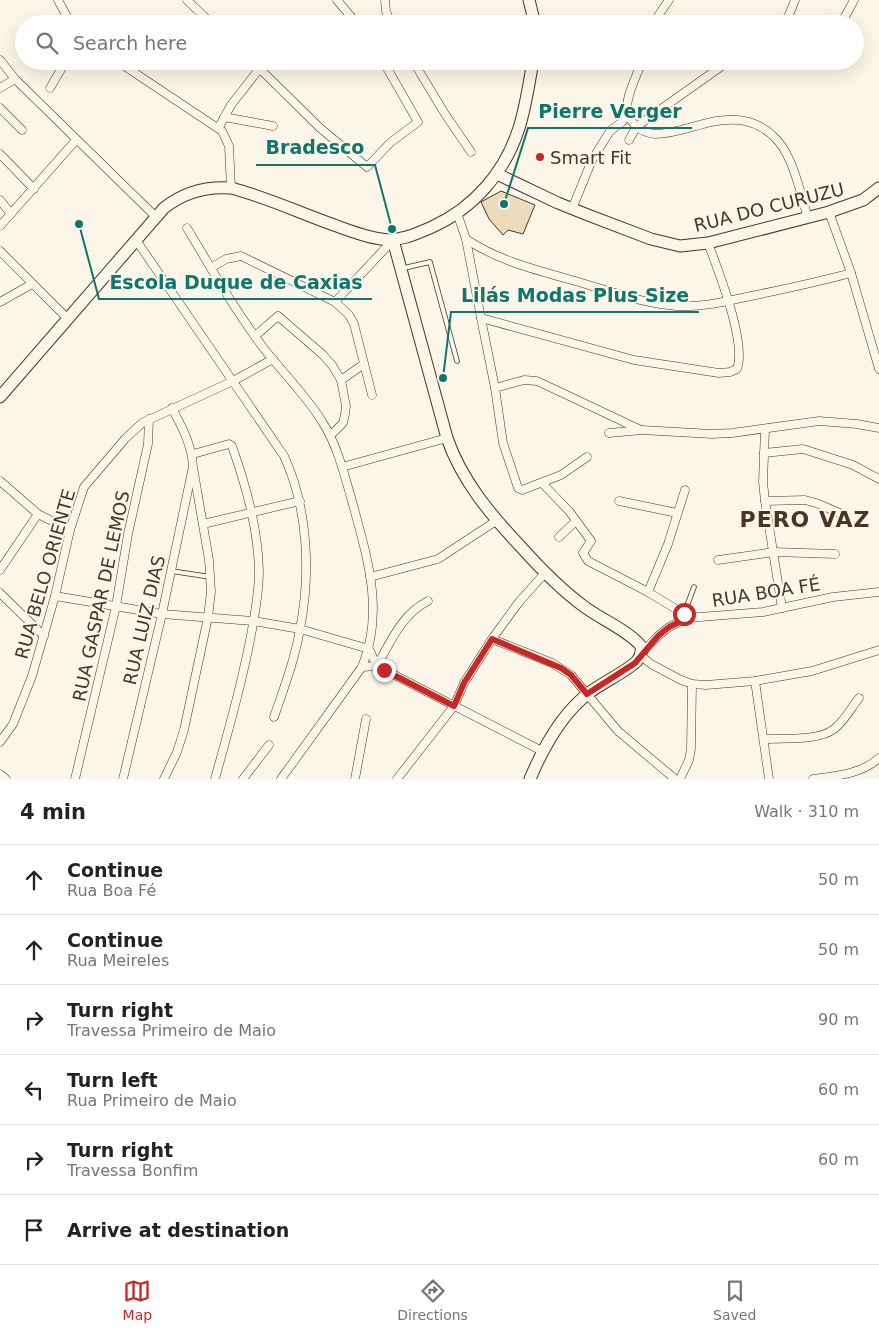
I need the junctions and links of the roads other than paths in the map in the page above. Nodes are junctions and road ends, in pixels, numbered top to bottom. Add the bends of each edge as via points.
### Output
1 (58, 0) edge
2 (187, 0) edge
3 (337, 0) edge
4 (385, 0) edge
5 (529, 0) edge
6 (669, 0) edge
7 (795, 0) edge
8 (854, 0) edge
9 (67, 15) edge
10 (203, 15) edge
11 (350, 15) edge
12 (388, 15) edge
13 (533, 15) edge
14 (659, 15) edge
15 (789, 15) edge
16 (846, 15) edge
17 (0, 60) edge
18 (61, 70) edge
19 (131, 70) edge
20 (258, 70) edge
21 (262, 70) edge
22 (388, 70) edge
23 (418, 70) edge
24 (531, 70) edge
25 (639, 70) edge
26 (716, 70) edge
27 (15, 79) junction
28 (0, 88) edge
29 (50, 88) dead end
30 (0, 108) edge
31 (224, 117) junction
32 (625, 119) junction
33 (273, 126) dead end
34 (636, 126) junction
35 (218, 127) junction
36 (22, 130) dead end
37 (76, 140) junction
38 (629, 140) dead end
39 (471, 152) dead end
40 (0, 154) edge
41 (497, 174) junction
42 (231, 188) junction
43 (879, 188) edge
44 (34, 189) junction
45 (0, 200) edge
46 (572, 209) junction
47 (829, 212) junction
48 (458, 213) junction
49 (11, 214) junction
50 (156, 217) junction
51 (808, 218) junction
52 (0, 226) edge
53 (187, 228) dead end
54 (466, 239) junction
55 (136, 240) junction
56 (394, 240) junction
57 (708, 243) junction
58 (0, 251) edge
59 (211, 268) junction
60 (401, 269) junction
61 (851, 273) junction
62 (32, 284) junction
63 (728, 301) junction
64 (0, 302) edge
65 (335, 302) junction
66 (481, 318) junction
67 (68, 319) junction
68 (255, 336) junction
69 (273, 359) junction
70 (456, 361) dead end
71 (364, 364) junction
72 (879, 369) edge
73 (341, 380) junction
74 (233, 381) junction
75 (495, 388) junction
76 (372, 395) dead end
77 (0, 397) edge
78 (172, 408) junction
79 (149, 419) junction
80 (878, 427) edge
81 (765, 429) junction
82 (642, 430) junction
83 (609, 432) dead end
84 (330, 436) junction
85 (447, 438) junction
86 (764, 453) junction
87 (193, 454) junction
88 (587, 457) dead end
89 (193, 467) junction
90 (342, 467) junction
91 (879, 479) edge
92 (0, 481) edge
93 (542, 483) junction
94 (685, 490) dead end
95 (300, 501) junction
96 (619, 501) dead end
97 (765, 501) junction
98 (201, 507) junction
99 (183, 509) junction
100 (252, 512) junction
101 (38, 514) junction
102 (677, 514) junction
103 (842, 514) dead end
104 (496, 521) junction
105 (576, 521) junction
106 (203, 524) junction
107 (70, 530) junction
108 (559, 537) dead end
109 (774, 552) junction
110 (835, 554) dead end
111 (718, 560) dead end
112 (0, 570) edge
113 (171, 571) junction
114 (545, 572) junction
115 (211, 576) junction
116 (370, 577) junction
117 (694, 587) dead end
118 (648, 592) junction
119 (879, 592) edge
120 (0, 593) edge
121 (55, 596) junction
122 (428, 601) dead end
123 (116, 606) junction
124 (782, 608) junction
125 (162, 614) junction
126 (686, 616) junction
127 (208, 617) junction
128 (253, 621) junction
129 (300, 629) junction
130 (44, 636) junction
131 (492, 639) junction
132 (369, 649) junction
133 (879, 650) edge
134 (640, 655) junction
135 (377, 666) junction
136 (362, 667) junction
137 (755, 681) junction
138 (692, 684) junction
139 (587, 694) junction
140 (859, 698) dead end
141 (454, 706) junction
142 (274, 717) dead end
143 (366, 719) dead end
144 (764, 739) junction
145 (0, 742) edge
146 (269, 745) dead end
147 (542, 751) junction
148 (879, 758) edge
149 (0, 774) edge
150 (6, 779) edge
151 (75, 779) edge
152 (123, 779) edge
153 (164, 779) edge
154 (215, 779) edge
155 (243, 779) edge
156 (280, 779) edge
157 (355, 779) edge
158 (397, 779) edge
159 (530, 779) edge
160 (675, 779) edge
161 (680, 779) edge
162 (769, 779) edge
163 (813, 779) edge

1 - 9 street
2 - 10 street
3 - 11 street
4 - 12 street
5 - 13 main road
6 - 14 street
7 - 15 street
8 - 16 street
17 - 27 street
18 - 29 street
19 - 35 street
20 - 31 street
21 - 22 street via 320,128 366,167 391,142 417,124
23 - 39 street
24 - 41 main road via 519,128
25 - 32 street
26 - 34 street
27 - 28 street
27 - 37 street
30 - 36 street
31 - 33 street
31 - 35 street
32 - 34 street
32 - 46 street via 610,130 592,160
34 - 38 street
34 - 51 street via 660,134 715,121 751,122 782,145
35 - 42 street via 229,146
37 - 44 street
37 - 50 street
40 - 44 street
41 - 46 main road, RUA DO CURUZU
41 - 48 main road
42 - 50 main road via 210,187 192,191 172,202
42 - 56 main road via 360,234
43 - 47 main road, RUA DO CURUZU via 863,200
44 - 49 street
45 - 49 street
46 - 57 main road, RUA DO CURUZU via 666,244
47 - 51 main road, RUA DO CURUZU
47 - 61 street
48 - 54 street
48 - 56 main road via 428,229
49 - 52 street
50 - 55 main road
51 - 57 main road, RUA DO CURUZU
53 - 59 street
54 - 63 street via 502,258 635,299 688,307
54 - 66 street
55 - 67 main road
55 - 74 street
56 - 60 main road
56 - 65 street
57 - 63 street
58 - 62 street
59 - 65 street via 226,259 241,256
59 - 68 street
60 - 70 lane via 430,262
60 - 85 main road
61 - 63 street
61 - 72 street
62 - 64 street
62 - 67 street
63 - 66 street via 739,358 737,369 719,373 634,360
65 - 71 street via 354,324
66 - 75 street
67 - 77 main road
68 - 69 street
68 - 73 street via 276,317 281,317 322,354
69 - 74 street, RUA BELO ORIENTE
69 - 84 street
71 - 73 street
71 - 76 street
73 - 84 street via 345,414 343,423
74 - 78 street, RUA BELO ORIENTE
74 - 95 street via 284,456
75 - 82 street via 524,380 537,381
75 - 93 street via 503,443 520,490
78 - 79 street, RUA BELO ORIENTE
78 - 87 street
79 - 107 street, RUA BELO ORIENTE via 125,438 84,487
79 - 123 street, RUA GASPAR DE LEMOS via 148,444
80 - 81 street via 818,421
81 - 82 street via 712,434
81 - 86 street
82 - 83 street
84 - 90 street
85 - 90 street
85 - 104 main road via 465,476
86 - 91 street via 803,449 847,463
86 - 97 street
87 - 89 street
87 - 100 street via 229,444 232,446
88 - 93 street via 561,475
89 - 98 street
89 - 99 street, RUA LUIZ DIAS
90 - 116 street
92 - 101 street
93 - 105 street
94 - 102 street
95 - 100 street
95 - 129 street via 306,570
96 - 102 street
97 - 103 street via 805,500
97 - 109 street
98 - 99 street
98 - 106 street
99 - 113 street, RUA LUIZ DIAS
100 - 106 street
100 - 128 street via 259,573
101 - 107 street
101 - 112 street
102 - 118 street
104 - 114 main road
104 - 116 street via 438,560
105 - 108 street
105 - 118 street via 591,541 584,553 588,561
106 - 115 street
107 - 121 street, RUA BELO ORIENTE
109 - 110 street
109 - 111 street
109 - 124 street
113 - 115 lane
113 - 125 street, RUA LUIZ DIAS
114 - 131 street
114 - 134 main road via 583,606 638,643
115 - 127 street
116 - 132 street via 373,606
117 - 126 lane
118 - 126 street
119 - 124 street, RUA BOA FÉ via 833,597
120 - 130 street
121 - 123 street
121 - 130 street, RUA BELO ORIENTE
122 - 135 street via 405,619
123 - 125 street
123 - 151 street, RUA GASPAR DE LEMOS
124 - 126 street, RUA BOA FÉ via 739,615
125 - 127 street
125 - 152 street, RUA LUIZ DIAS
126 - 134 street, RUA BOA FÉ via 658,636
127 - 128 street
127 - 153 street via 184,730
128 - 129 street
128 - 154 street
129 - 132 street
129 - 142 street via 290,672
130 - 145 street, RUA BELO ORIENTE via 20,708
131 - 139 street via 561,668
131 - 141 street via 464,683
132 - 135 street
132 - 136 street
133 - 137 street via 831,666
134 - 138 street via 667,673
134 - 139 main road via 635,663
135 - 136 street
135 - 141 street
136 - 156 street
137 - 138 street
137 - 144 street
138 - 161 street via 691,749
139 - 147 main road via 560,723
139 - 160 street via 618,731
140 - 144 street via 836,728 826,734
141 - 147 street
141 - 158 street
143 - 157 street
144 - 162 street
146 - 155 street
147 - 159 main road
148 - 163 street via 862,769
149 - 150 street

